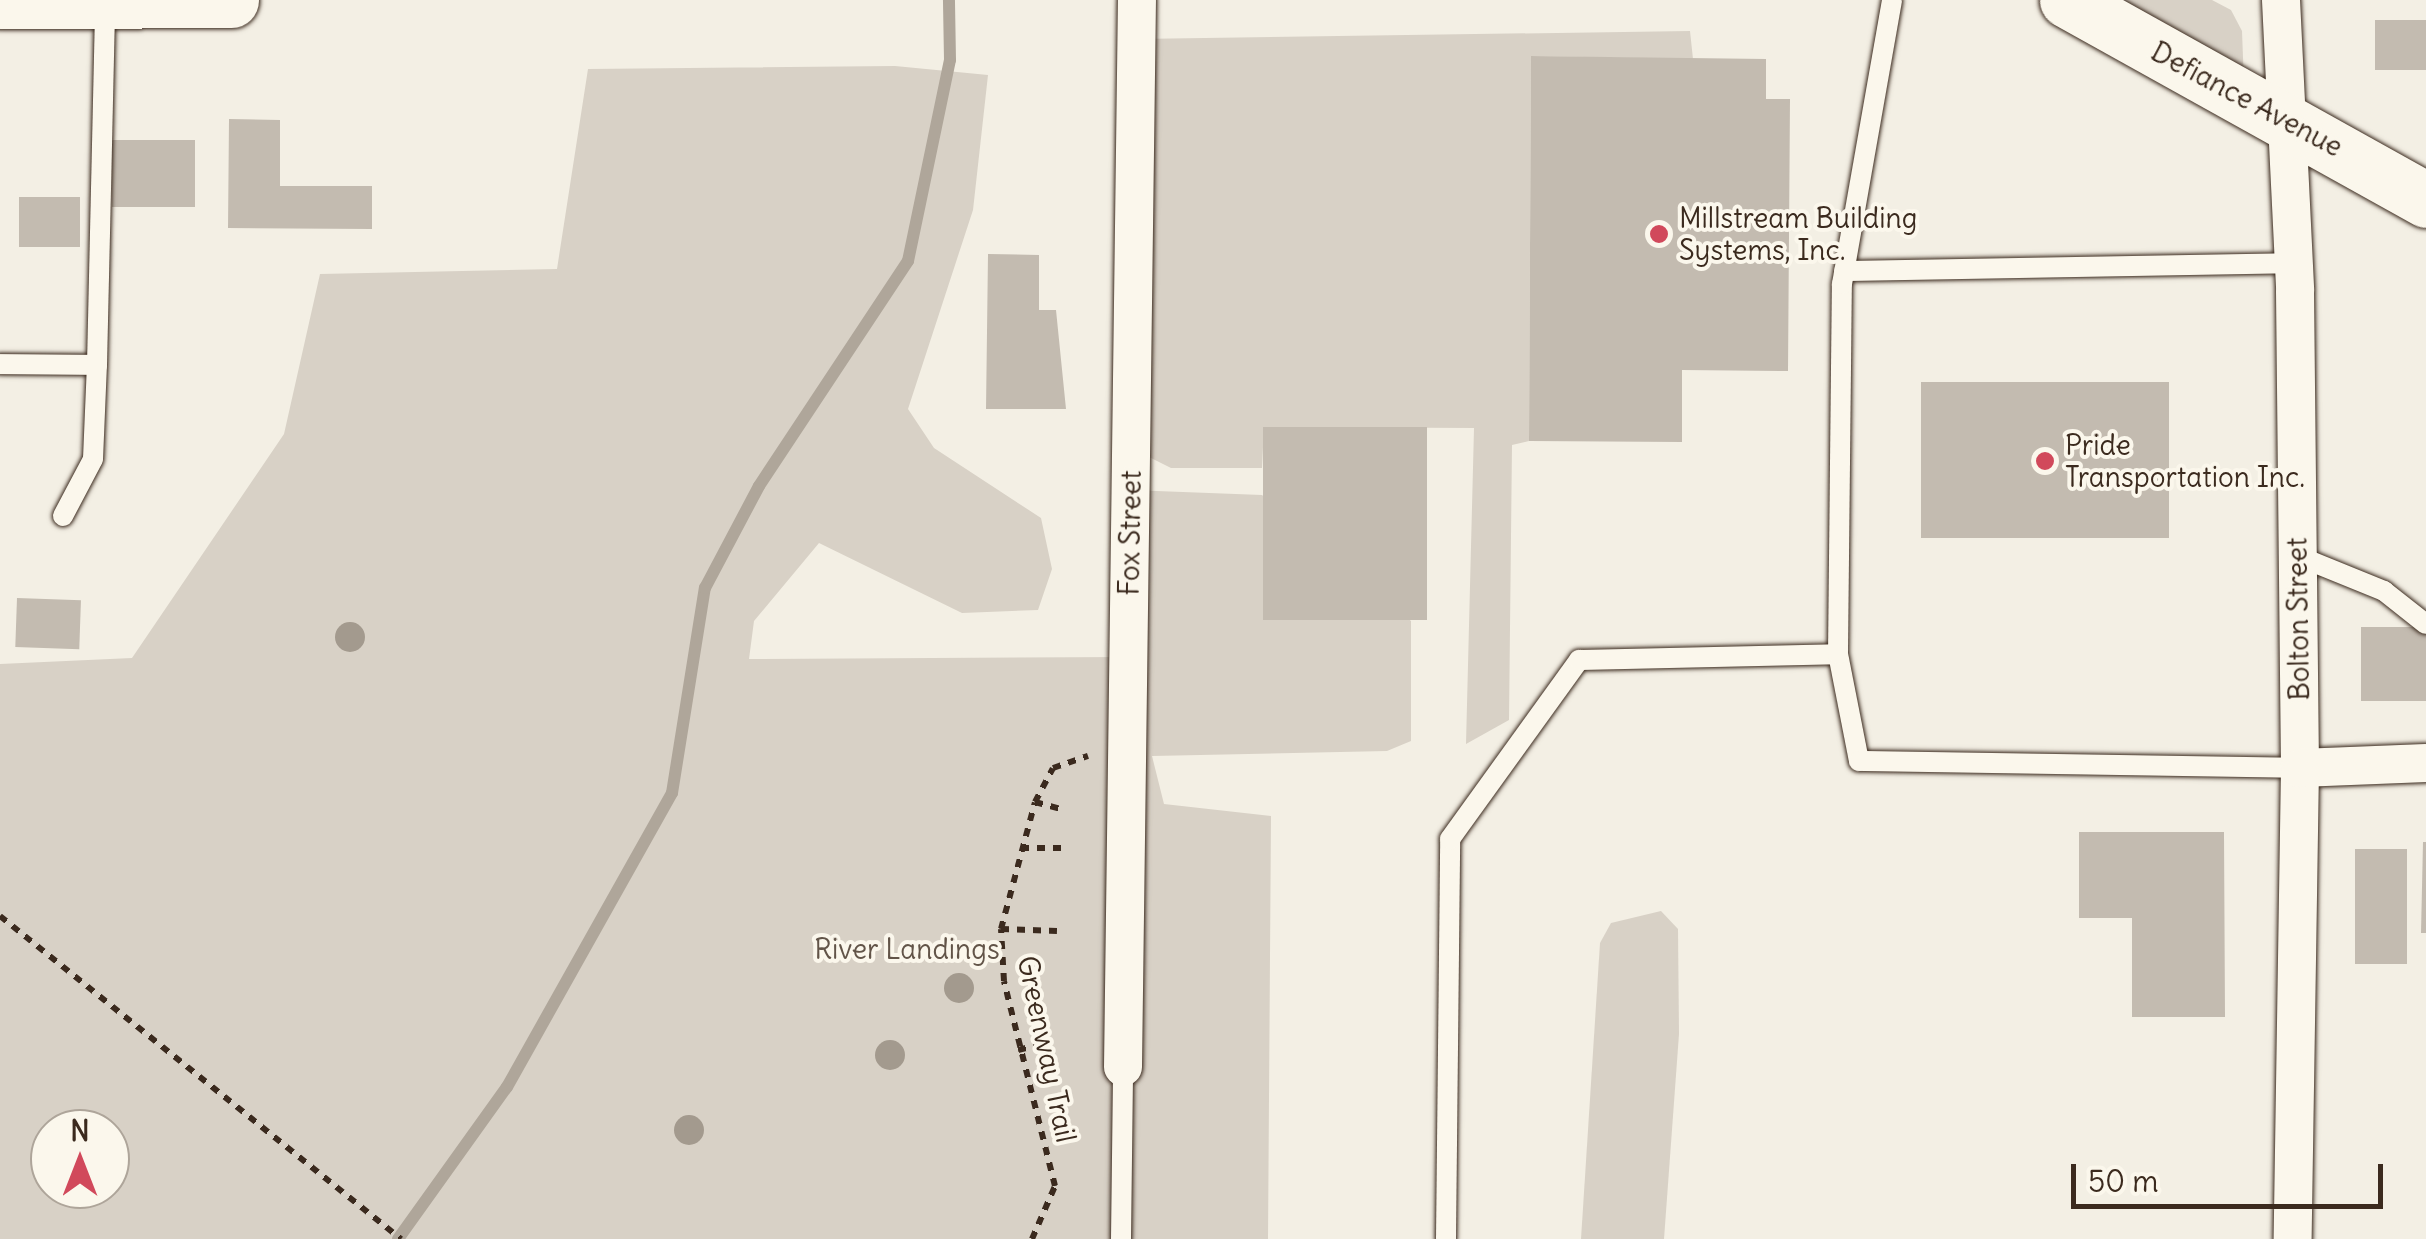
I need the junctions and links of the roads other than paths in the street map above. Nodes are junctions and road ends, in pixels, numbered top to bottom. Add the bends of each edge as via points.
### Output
1 (106, 0) edge
2 (230, 0) edge
3 (1138, 0) edge
4 (1892, 0) edge
5 (2067, 0) edge
6 (2280, 0) edge
7 (0, 1) edge
8 (2282, 118) junction
9 (2426, 200) edge
10 (2293, 263) junction
11 (1844, 271) junction
12 (0, 364) edge
13 (97, 365) junction
14 (64, 516) dead end
15 (2298, 556) junction
16 (2426, 624) edge
17 (1838, 654) junction
18 (2426, 763) edge
19 (2300, 768) junction
20 (1123, 1066) joint
21 (1121, 1239) edge
22 (1446, 1239) edge
23 (2292, 1239) edge

1 - 2 street
1 - 7 street
1 - 13 lane
3 - 20 street, Fox Street
4 - 11 lane
5 - 8 street, Defiance Avenue
6 - 8 street, Bolton Street
8 - 9 street, Defiance Avenue
8 - 10 street, Bolton Street
10 - 11 lane
10 - 15 street, Bolton Street
11 - 17 lane
12 - 13 lane
13 - 14 lane via 93,459
15 - 16 lane via 2384,591
15 - 19 street, Bolton Street
17 - 19 lane via 1859,761
17 - 22 lane via 1579,660 1450,839
18 - 19 street
19 - 23 street, Bolton Street
20 - 21 lane

